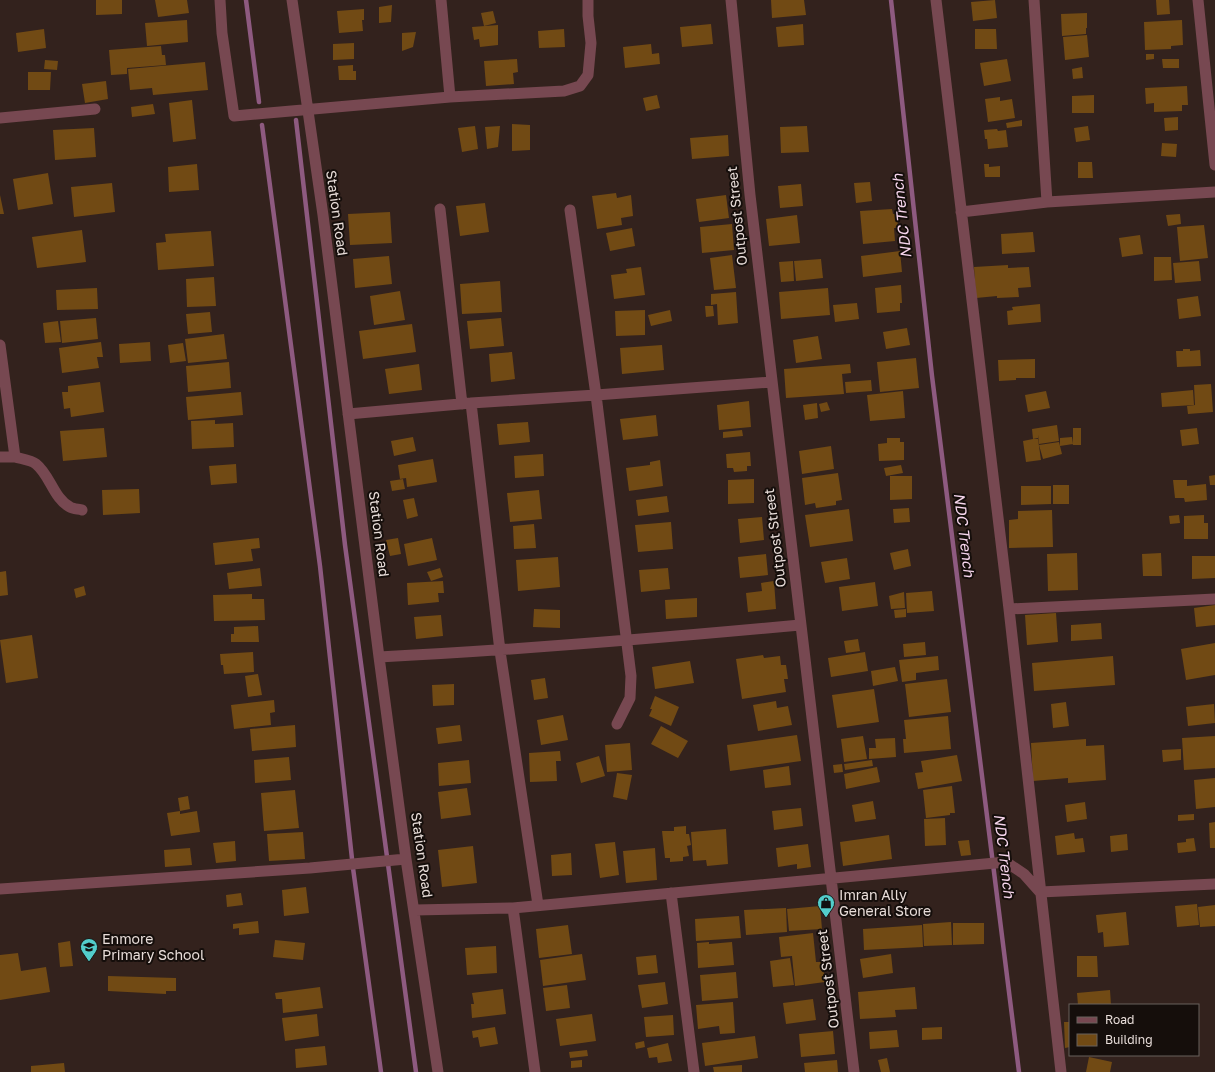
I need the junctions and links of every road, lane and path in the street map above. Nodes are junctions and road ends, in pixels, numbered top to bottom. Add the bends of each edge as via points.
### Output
1 (220, 0) edge
2 (292, 0) edge
3 (442, 0) edge
4 (588, 0) edge
5 (731, 0) edge
6 (936, 0) edge
7 (1034, 0) edge
8 (1198, 0) edge
9 (450, 97) junction
10 (95, 109) dead end
11 (307, 110) junction
12 (0, 118) edge
13 (1215, 165) edge
14 (1215, 192) edge
15 (1047, 202) junction
16 (440, 209) dead end
17 (570, 210) dead end
18 (961, 212) junction
19 (0, 344) edge
20 (0, 348) edge
21 (772, 382) junction
22 (596, 395) junction
23 (467, 403) junction
24 (348, 414) junction
25 (0, 457) edge
26 (15, 457) junction
27 (82, 510) dead end
28 (1215, 599) edge
29 (1009, 609) junction
30 (800, 625) junction
31 (626, 641) junction
32 (500, 651) junction
33 (379, 657) junction
34 (617, 724) dead end
35 (406, 860) junction
36 (831, 878) junction
37 (1215, 884) edge
38 (0, 889) edge
39 (1040, 892) junction
40 (671, 893) junction
41 (538, 905) junction
42 (513, 908) junction
43 (415, 910) junction
44 (438, 1072) edge
45 (535, 1072) edge
46 (694, 1072) edge
47 (854, 1072) edge
48 (1061, 1072) edge

1 - 11 street via 234,116
2 - 11 street, Station Road
3 - 9 street
4 - 9 street via 590,65 588,75 580,86 564,91
5 - 21 street, Outpost Street
6 - 18 street
7 - 15 street
8 - 13 street
9 - 11 street
10 - 12 street
11 - 24 street, Station Road
14 - 15 street
15 - 18 street
16 - 23 street
17 - 22 street
18 - 29 street
19 - 20 street
20 - 26 street
21 - 22 street
21 - 30 street, Outpost Street
22 - 23 street
22 - 31 street
23 - 24 street
23 - 32 street
24 - 33 street, Station Road
25 - 26 street
26 - 27 street via 35,463 63,500 71,508
28 - 29 street
29 - 39 street
30 - 31 street
30 - 36 street, Outpost Street
31 - 32 street
31 - 34 street via 631,676 630,698
32 - 33 street
32 - 41 street
33 - 35 street, Station Road
35 - 38 street
35 - 43 street, Station Road
36 - 39 street via 1006,862 1024,874
36 - 40 street
36 - 47 street, Outpost Street
37 - 39 street
39 - 48 street
40 - 41 street
40 - 46 street
41 - 42 street
42 - 43 street
42 - 45 street
43 - 44 street, Station Road

